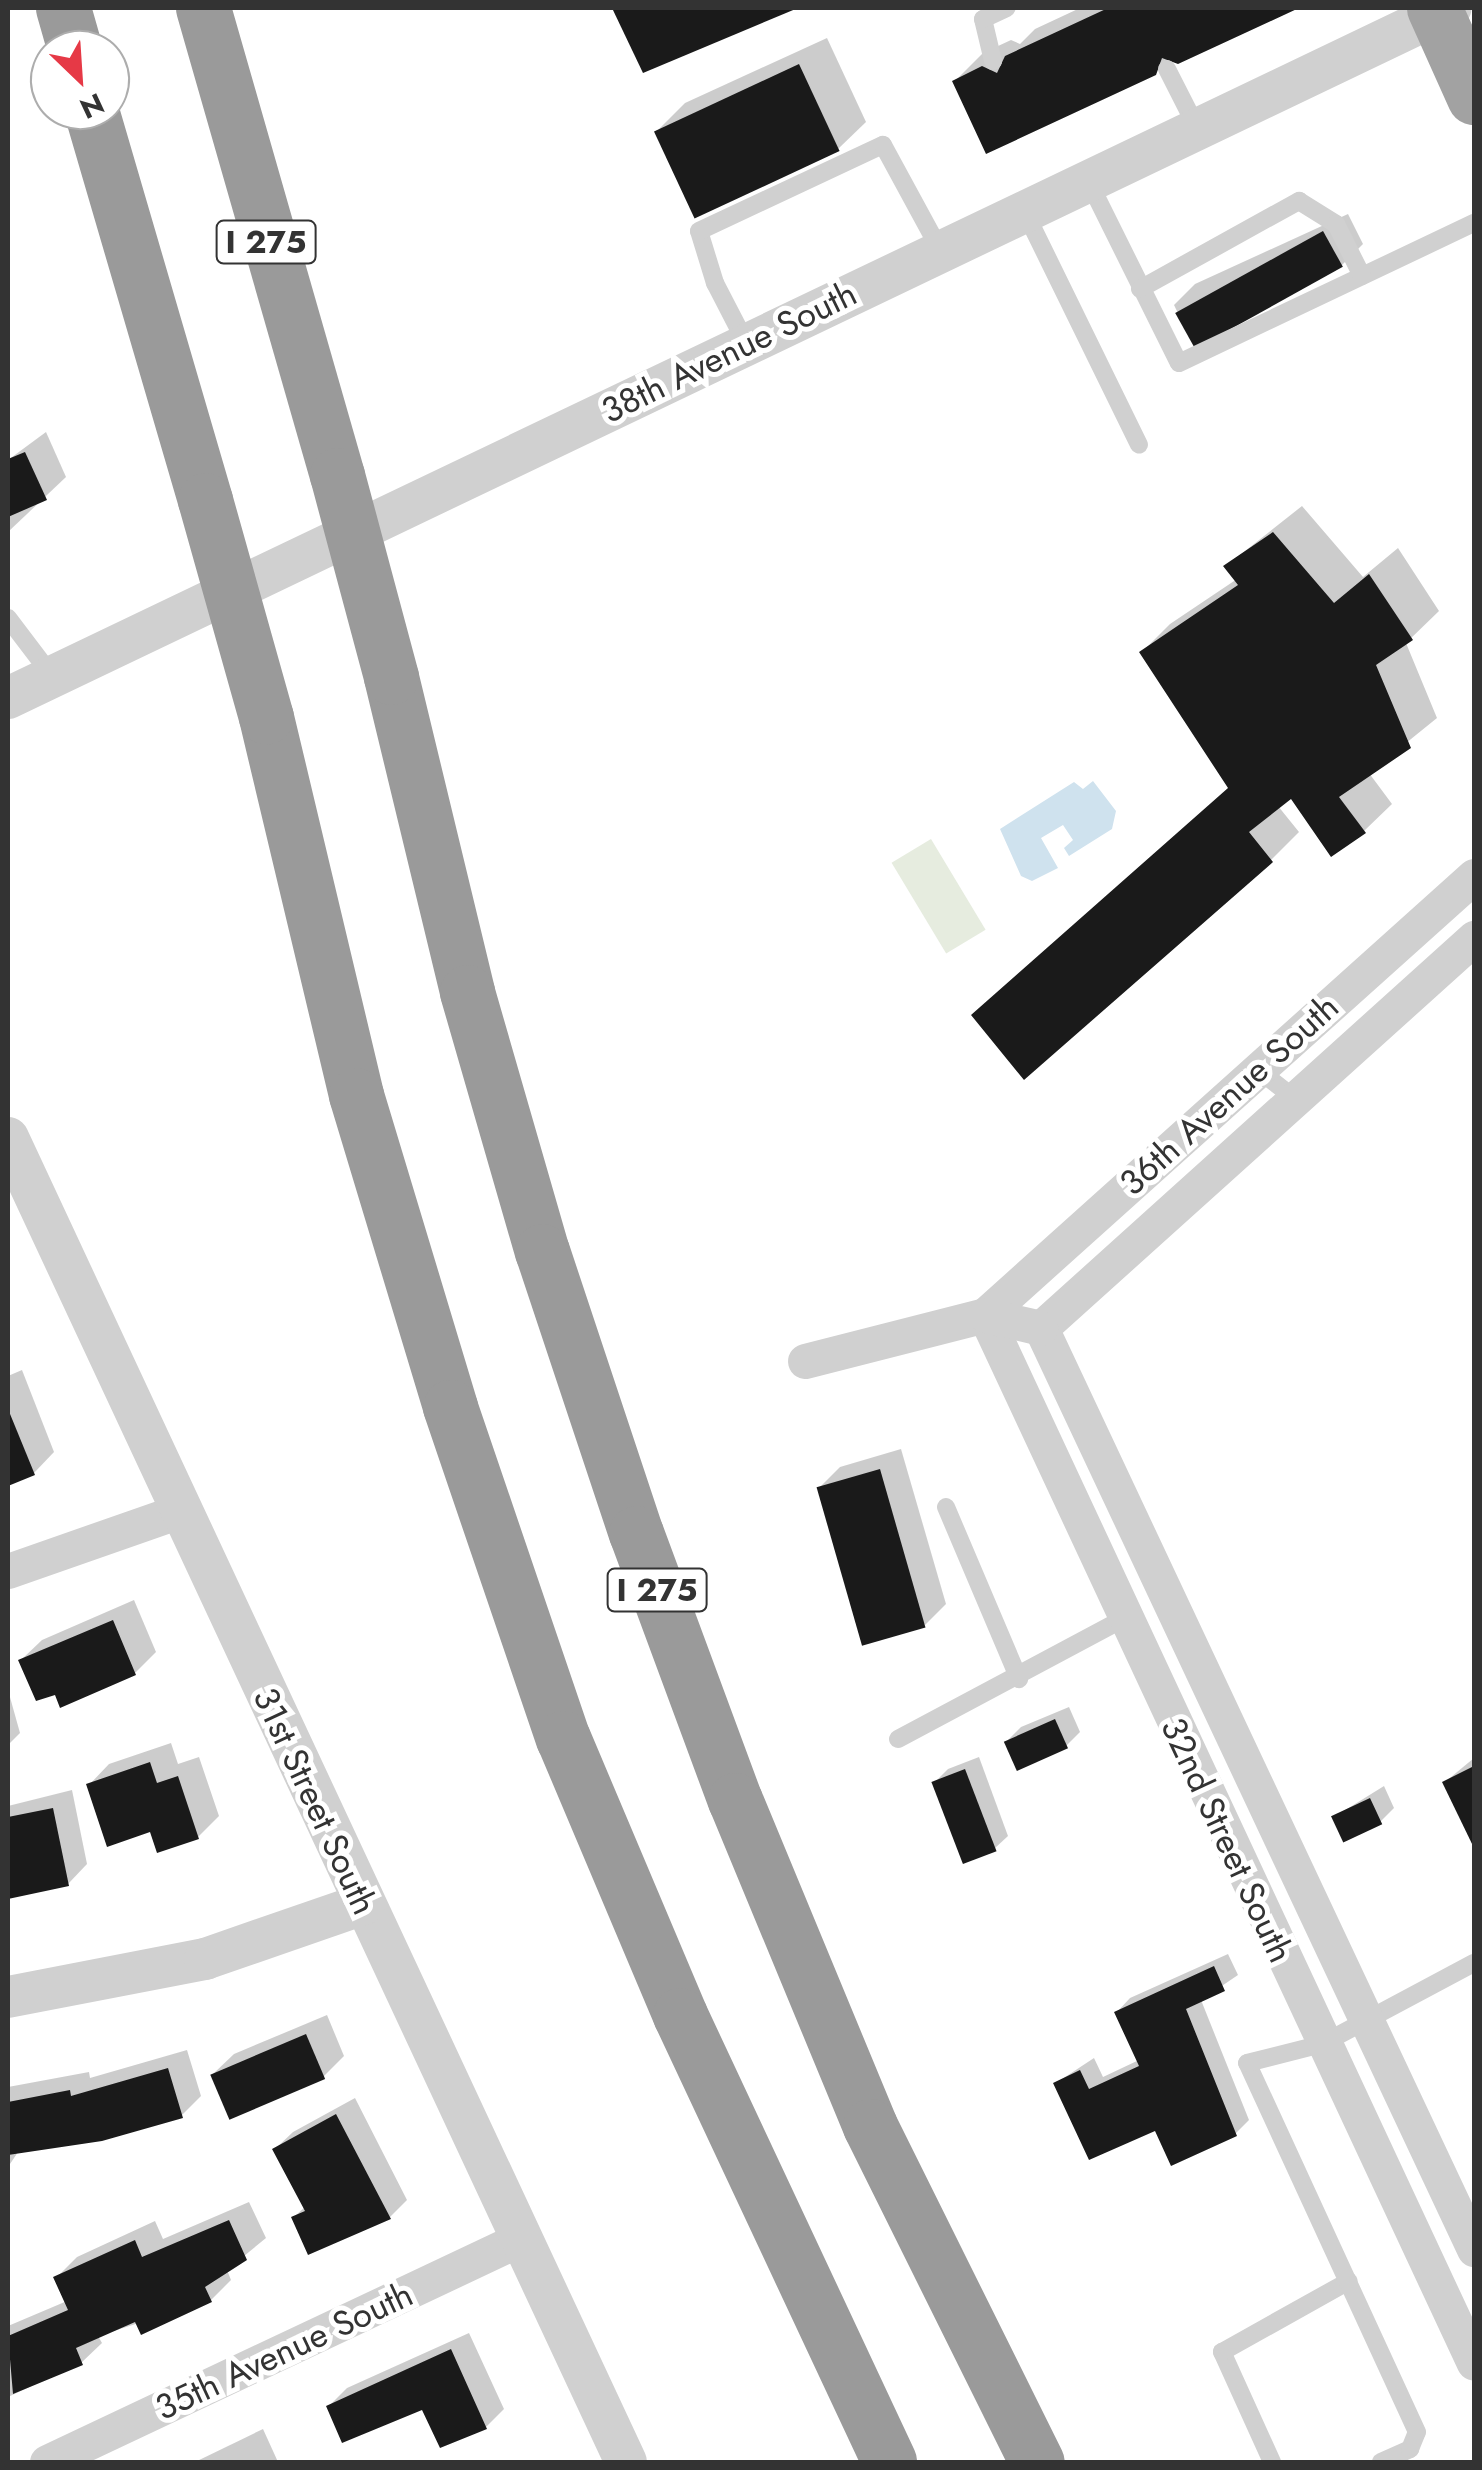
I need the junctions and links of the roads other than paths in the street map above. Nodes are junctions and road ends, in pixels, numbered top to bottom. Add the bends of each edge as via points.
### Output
1 (203, 8) edge
2 (1007, 8) edge
3 (1440, 10) edge
4 (993, 61) dead end
5 (1167, 69) dead end
6 (1474, 97) edge
7 (1196, 128) junction
8 (97, 130) edge
9 (1088, 180) junction
10 (1024, 210) junction
11 (1474, 223) edge
12 (940, 250) junction
13 (1362, 276) junction
14 (1140, 289) junction
15 (746, 343) junction
16 (1139, 445) dead end
17 (8, 618) edge
18 (52, 676) junction
19 (8, 698) edge
20 (1474, 876) edge
21 (1474, 938) edge
22 (1257, 1069) junction
23 (1293, 1098) junction
24 (8, 1138) edge
25 (985, 1315) junction
26 (1041, 1328) junction
27 (804, 1362) dead end
28 (946, 1507) dead end
29 (178, 1511) junction
30 (8, 1571) edge
31 (1125, 1618) junction
32 (1019, 1679) junction
33 (898, 1740) dead end
34 (364, 1904) junction
35 (1474, 1962) edge
36 (8, 1998) edge
37 (1368, 2020) junction
38 (1322, 2044) junction
39 (520, 2239) junction
40 (1474, 2249) edge
41 (1349, 2281) junction
42 (1474, 2362) edge
43 (47, 2462) edge
44 (626, 2462) edge
45 (889, 2462) edge
46 (1037, 2462) edge
47 (1272, 2462) edge
48 (1381, 2462) edge

1 - 46 highway, I 275, bridge via 337,475 467,992 542,1250 642,1551 735,1800 870,2126
2 - 4 lane via 983,19
3 - 6 highway
3 - 7 street, 38th Avenue South
5 - 7 lane
7 - 9 street, 38th Avenue South
8 - 45 highway, bridge via 266,717 356,1095 450,1406 563,1738 680,2015
9 - 10 street, 38th Avenue South
9 - 14 lane
10 - 12 street, 38th Avenue South
10 - 16 lane
11 - 13 lane
12 - 15 street, 38th Avenue South
12 - 15 lane via 883,145 716,224 696,237
13 - 14 lane via 1336,224 1298,201
13 - 14 lane via 1179,363
15 - 18 street, 38th Avenue South
17 - 18 lane
18 - 19 street, 38th Avenue South
20 - 22 street, 36th Avenue South
21 - 23 street, 36th Avenue South
22 - 23 lane
22 - 25 street, 36th Avenue South
23 - 26 street, 36th Avenue South
24 - 29 street, 31st Street South
25 - 26 street, 36th Avenue South
25 - 27 street, 36th Avenue South
25 - 31 street, 32nd Street South
26 - 37 street, 32nd Street South
28 - 32 lane
29 - 30 street
29 - 34 street, 31st Street South
31 - 32 lane
31 - 38 street, 32nd Street South
32 - 33 lane
34 - 36 street via 205,1959
34 - 39 street, 31st Street South
35 - 37 lane
37 - 38 lane
37 - 40 street, 32nd Street South
38 - 41 lane via 1247,2063
38 - 42 street, 32nd Street South
39 - 43 street, 35th Avenue South
39 - 44 street, 31st Street South
41 - 47 lane via 1232,2340 1222,2352
41 - 48 lane via 1417,2432 1410,2449

